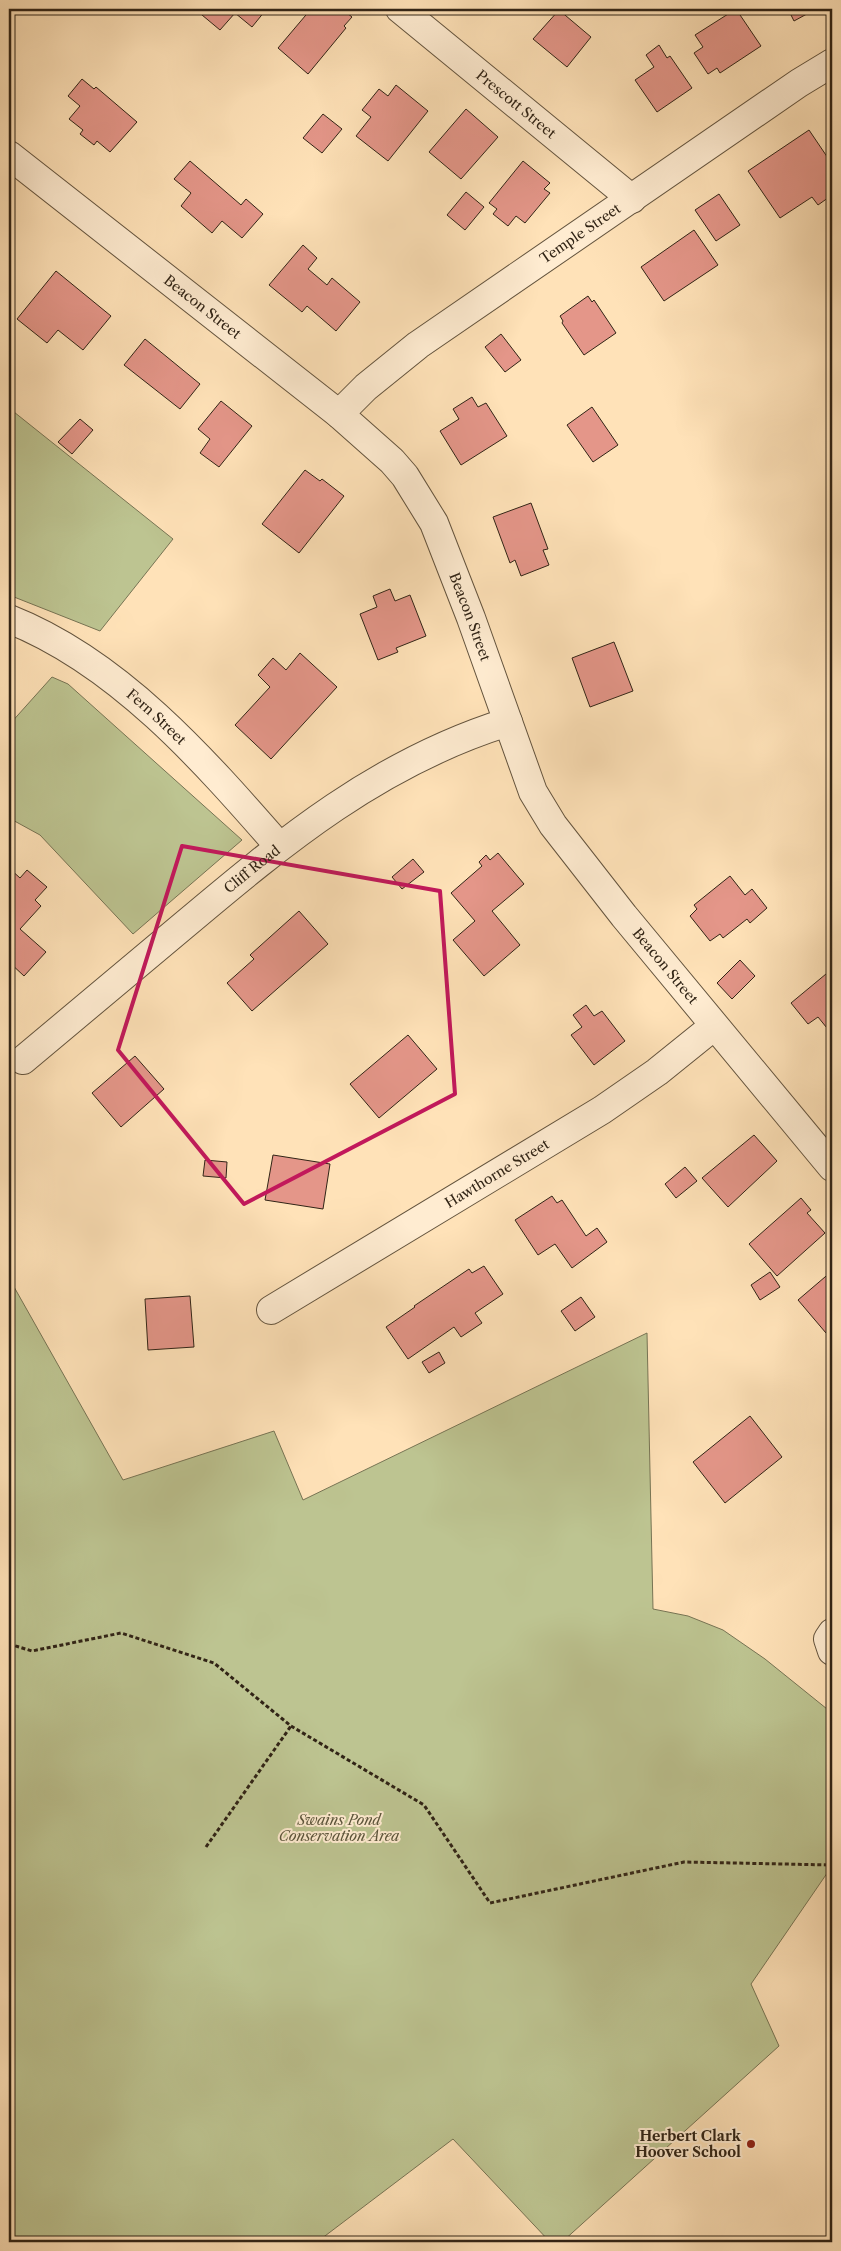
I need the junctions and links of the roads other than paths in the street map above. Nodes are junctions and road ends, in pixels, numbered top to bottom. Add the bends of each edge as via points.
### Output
1 (400, 9) edge
2 (832, 63) edge
3 (9, 155) edge
4 (632, 199) junction
5 (339, 414) junction
6 (9, 619) edge
7 (508, 722) junction
8 (280, 846) junction
9 (714, 1026) junction
10 (23, 1060) dead end
11 (832, 1167) edge
12 (271, 1310) dead end
13 (832, 1633) edge
14 (832, 1651) edge

1 - 4 street, Prescott Street
2 - 4 street, Temple Street via 799,82
3 - 5 street, Beacon Street
4 - 5 street, Temple Street via 418,345 366,387
5 - 7 street, Beacon Street via 392,461 418,494 441,540
6 - 8 street, Fern Street via 70,649 126,691 205,764
7 - 8 street, Cliff Road via 454,741 397,769 335,805
7 - 9 street, Beacon Street via 534,792 553,825
8 - 10 street, Cliff Road
9 - 11 street, Beacon Street
9 - 12 street, Hawthorne Street via 657,1072 602,1110
13 - 14 street via 828,1639

